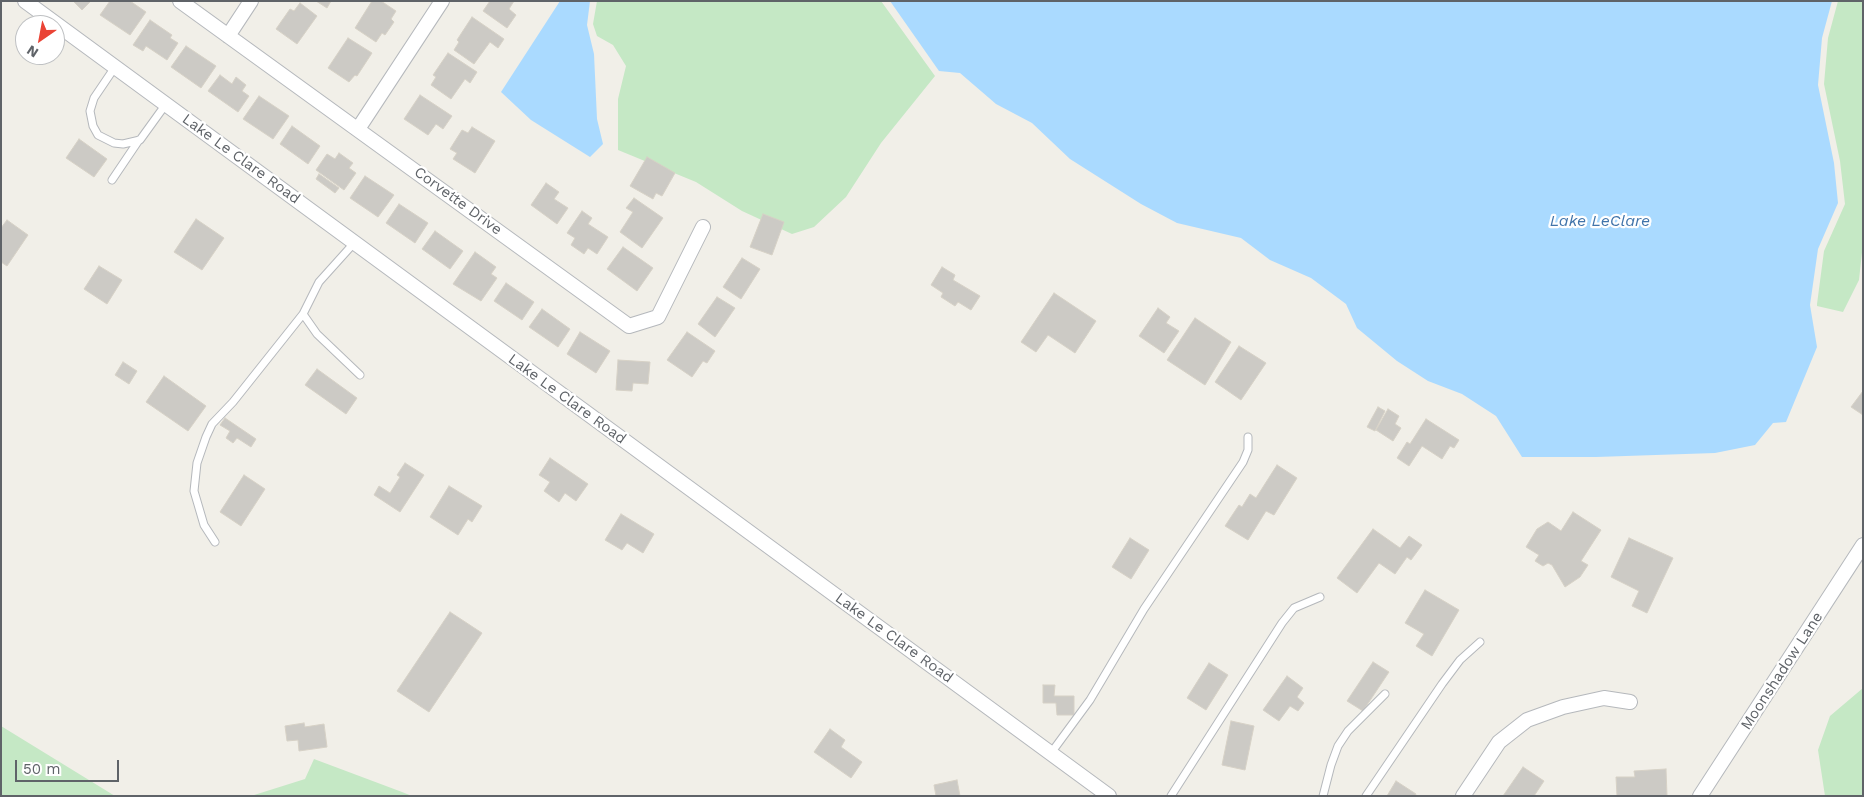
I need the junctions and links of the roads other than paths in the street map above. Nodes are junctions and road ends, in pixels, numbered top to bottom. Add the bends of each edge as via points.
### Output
1 (25, 1) edge
2 (180, 1) edge
3 (251, 1) edge
4 (442, 1) edge
5 (228, 36) junction
6 (115, 67) junction
7 (166, 104) junction
8 (358, 129) junction
9 (140, 140) junction
10 (112, 180) dead end
11 (703, 227) dead end
12 (355, 242) junction
13 (303, 314) junction
14 (360, 375) dead end
15 (1248, 437) dead end
16 (215, 542) dead end
17 (1863, 545) edge
18 (1320, 597) dead end
19 (1480, 642) dead end
20 (1385, 694) dead end
21 (1630, 702) dead end
22 (1051, 753) junction
23 (1110, 796) edge
24 (1171, 796) edge
25 (1324, 796) edge
26 (1366, 796) edge
27 (1463, 796) edge
28 (1700, 796) edge

1 - 6 street, Lake Le Clare Road
2 - 5 street, Corvette Drive
3 - 5 street
4 - 8 street
5 - 8 street, Corvette Drive
6 - 7 street, Lake Le Clare Road
6 - 9 lane via 92,104 93,126 98,134 114,143
7 - 9 lane
7 - 12 street, Lake Le Clare Road
8 - 11 street, Corvette Drive via 629,326 658,317
9 - 10 lane
12 - 13 lane via 319,282
12 - 22 street, Lake Le Clare Road
13 - 14 lane via 317,334
13 - 16 lane via 212,424 206,437 197,463 194,491 204,525
15 - 22 lane via 1248,450 1243,462 1144,609 1090,700
17 - 28 street, Moonshadow Lane
18 - 24 lane via 1294,608 1282,623
19 - 26 lane via 1460,660 1442,684
20 - 25 lane via 1338,746
21 - 27 street via 1604,698 1527,720 1500,742
22 - 23 street, Lake Le Clare Road

